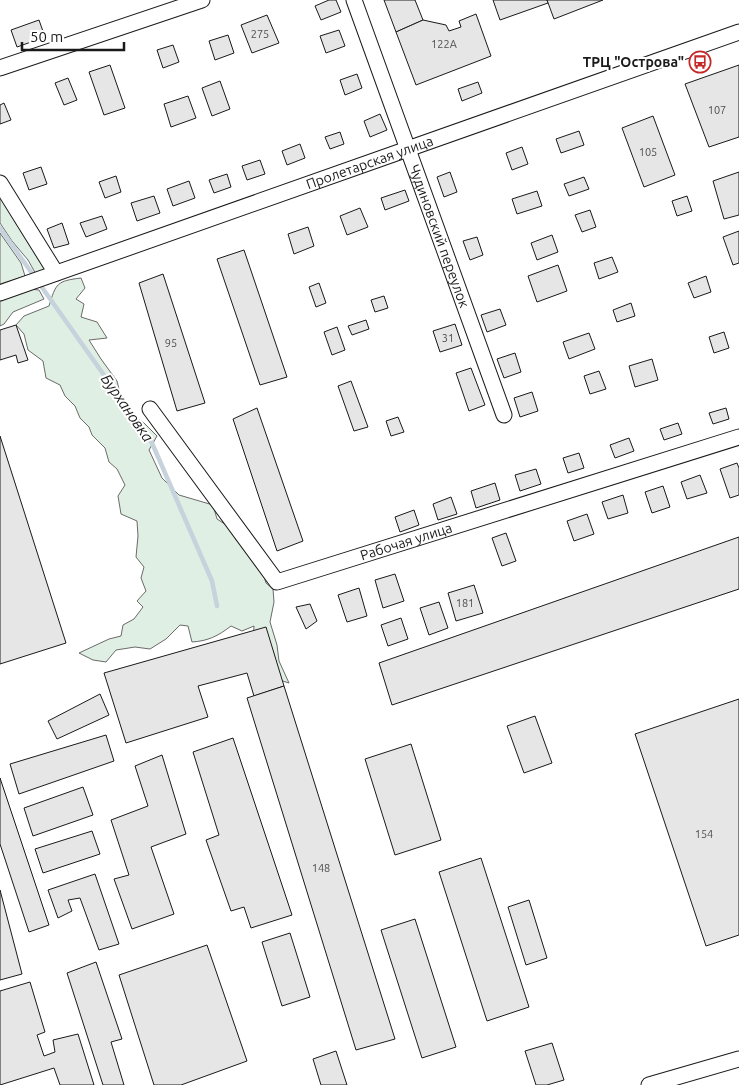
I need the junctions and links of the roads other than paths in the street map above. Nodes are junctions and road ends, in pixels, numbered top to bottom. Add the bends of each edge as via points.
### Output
1 (202, 0) edge
2 (354, 0) edge
3 (739, 32) edge
4 (0, 68) edge
5 (408, 149) junction
6 (0, 183) edge
7 (43, 278) junction
8 (0, 293) edge
9 (150, 409) dead end
10 (504, 415) dead end
11 (739, 437) edge
12 (739, 1059) edge
13 (649, 1085) edge

1 - 4 street
2 - 5 street, Чудиновский переулок
3 - 5 street, Пролетарская улица
5 - 7 street, Пролетарская улица
5 - 10 street, Чудиновский переулок
6 - 7 street
7 - 8 street, Пролетарская улица
9 - 11 street, Рабочая улица via 277,582
12 - 13 street

